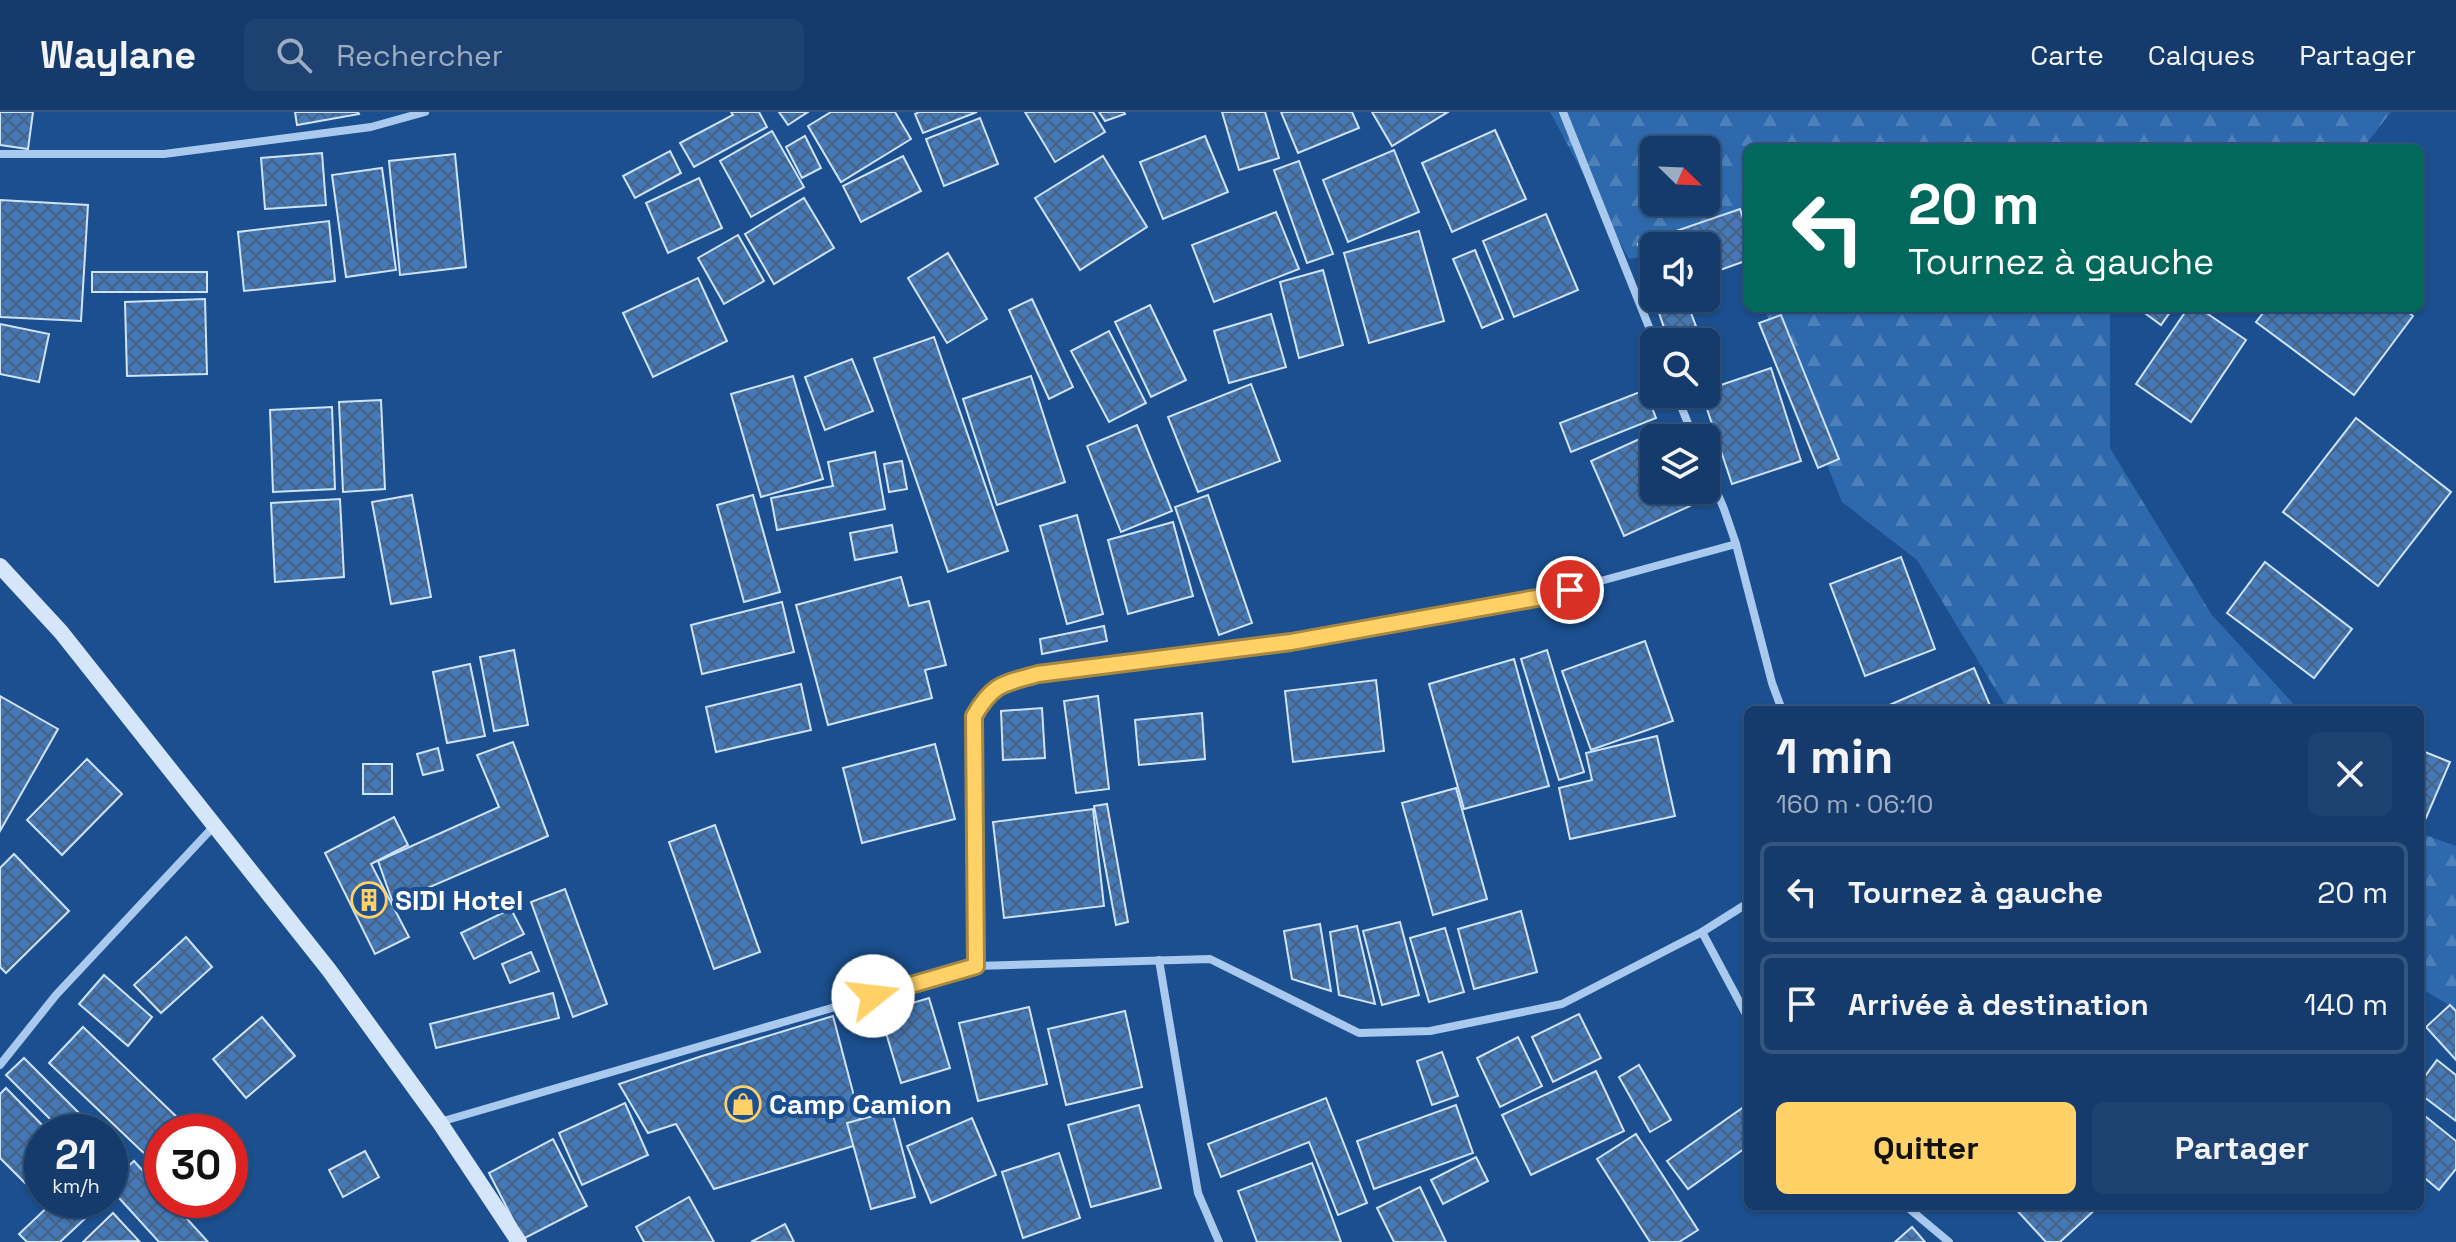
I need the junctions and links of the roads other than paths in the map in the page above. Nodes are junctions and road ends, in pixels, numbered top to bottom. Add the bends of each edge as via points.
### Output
1 (425, 112) edge
2 (1563, 112) edge
3 (0, 154) edge
4 (1649, 328) edge
5 (1720, 499) edge
6 (1736, 544) junction
7 (0, 566) edge
8 (1781, 706) edge
9 (216, 825) junction
10 (1744, 906) edge
11 (1702, 932) junction
12 (1159, 960) junction
13 (976, 966) junction
14 (1744, 1011) edge
15 (0, 1065) edge
16 (440, 1123) junction
17 (1911, 1210) edge
18 (519, 1242) edge
19 (1219, 1242) edge
20 (1949, 1242) edge

1 - 3 street via 371,127 164,154
2 - 4 street
5 - 6 street
6 - 8 street
6 - 13 street via 1542,597 1291,642 1038,674 986,694 974,716
7 - 9 street via 61,632
9 - 15 street via 56,995
9 - 16 street
10 - 11 street
11 - 12 street via 1562,1004 1430,1031 1359,1033 1210,959
11 - 14 street
12 - 13 street
12 - 19 street via 1198,1193
13 - 16 street
16 - 18 street
17 - 20 street

